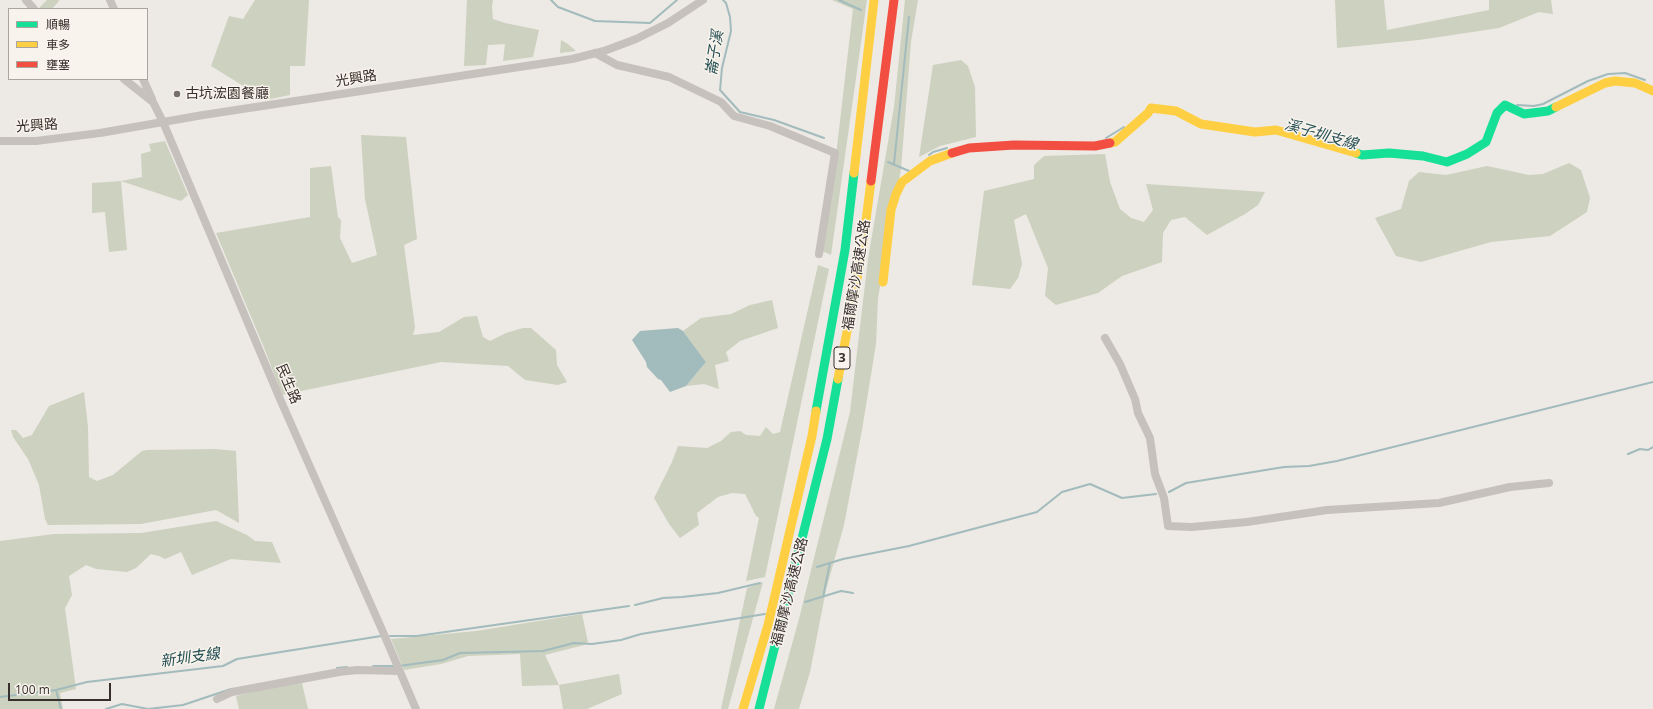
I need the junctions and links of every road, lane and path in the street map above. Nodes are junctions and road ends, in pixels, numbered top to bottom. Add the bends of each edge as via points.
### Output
1 (26, 0) edge
2 (703, 0) edge
3 (874, 0) edge
4 (894, 0) edge
5 (33, 8) edge
6 (595, 53) junction
7 (125, 80) edge
8 (143, 80) edge
9 (1653, 91) edge
10 (153, 102) junction
11 (163, 122) junction
12 (0, 141) edge
13 (819, 254) dead end
14 (883, 282) dead end
15 (1105, 338) dead end
16 (1549, 483) dead end
17 (399, 671) junction
18 (217, 699) dead end
19 (416, 709) edge
20 (743, 709) edge
21 (759, 709) edge

1 - 5 street
2 - 6 street, 光興路 via 668,23 636,39
3 - 20 main road, 福爾摩沙高速公路 / 3 via 845,250 812,436 768,625
4 - 21 main road, 福爾摩沙高速公路 / 3 via 862,252 828,439
6 - 11 street, 光興路 via 572,59
6 - 13 street via 618,65 669,78 721,102 734,116 770,126 835,153
7 - 10 street, 民生路
8 - 10 street
9 - 14 main road via 1635,83 1615,81 1605,83 1548,111 1524,114 1505,104 1497,113 1486,142 1467,154 1447,162 1423,156 1389,153 1362,155 1276,130 1255,132 1201,124 1176,111 1151,108 1115,142 1095,146 1014,145 969,148 930,161 902,182 891,210
10 - 11 street, 民生路
11 - 12 street, 光興路 via 36,141
11 - 17 street, 民生路
15 - 16 street via 1120,364 1150,438 1155,474 1164,498 1168,526 1192,527 1327,510 1439,503 1510,487
17 - 18 street via 339,672 232,692
17 - 19 street, 民生路

